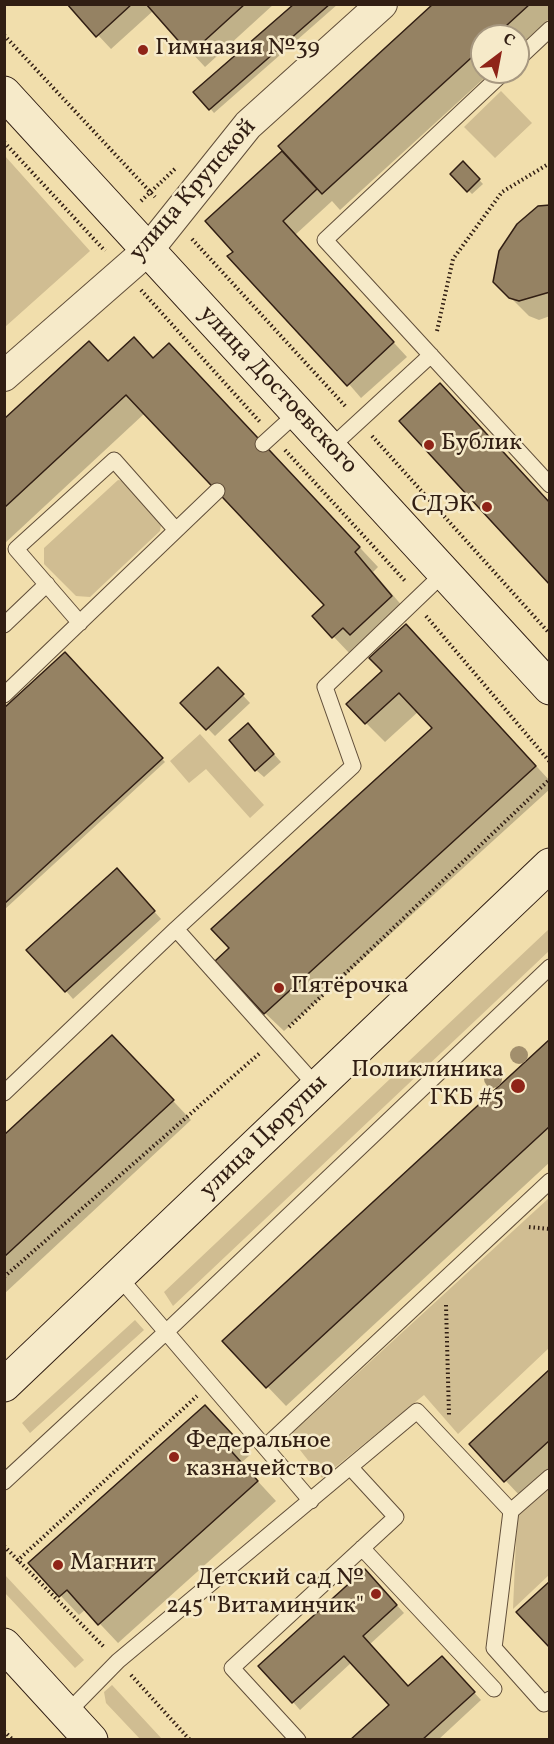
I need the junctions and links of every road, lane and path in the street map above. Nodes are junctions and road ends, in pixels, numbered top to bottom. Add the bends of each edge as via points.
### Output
1 (382, 4) edge
2 (549, 29) edge
3 (4, 35) edge
4 (530, 47) edge
5 (491, 84) edge
6 (4, 93) edge
7 (549, 164) edge
8 (174, 219) junction
9 (148, 250) junction
10 (431, 355) junction
11 (4, 376) edge
12 (297, 413) junction
13 (360, 422) junction
14 (263, 444) dead end
15 (330, 448) junction
16 (549, 485) edge
17 (217, 491) dead end
18 (176, 530) junction
19 (444, 573) junction
20 (47, 584) junction
21 (80, 623) junction
22 (4, 625) edge
23 (549, 634) edge
24 (549, 688) edge
25 (4, 695) edge
26 (549, 865) edge
27 (176, 929) junction
28 (549, 967) edge
29 (318, 1088) junction
30 (4, 1093) edge
31 (549, 1181) edge
32 (119, 1277) junction
33 (445, 1280) junction
34 (166, 1332) junction
35 (210, 1383) junction
36 (4, 1385) edge
37 (449, 1445) junction
38 (265, 1447) junction
39 (351, 1468) junction
40 (549, 1477) edge
41 (4, 1482) edge
42 (311, 1501) junction
43 (511, 1511) junction
44 (4, 1546) edge
45 (362, 1548) junction
46 (17, 1561) junction
47 (4, 1645) edge
48 (118, 1661) junction
49 (494, 1689) dead end
50 (549, 1699) edge
51 (67, 1713) junction
52 (4, 1731) edge
53 (13, 1740) edge
54 (91, 1740) edge
55 (190, 1740) edge
56 (298, 1740) edge

1 - 8 street, улица Крупской via 248,125
2 - 4 lane
3 - 8 path
5 - 10 lane via 325,240
6 - 9 street, улица Достоевского
7 - 10 path via 502,192 453,259
8 - 9 street, улица Крупской
8 - 13 path
9 - 11 street, улица Крупской
9 - 12 street, улица Достоевского
10 - 13 lane
10 - 16 lane
12 - 14 lane
12 - 15 street, улица Достоевского
13 - 15 lane
13 - 23 path
15 - 19 street, улица Достоевского
17 - 18 lane
18 - 20 lane via 114,460 16,549
18 - 21 lane
19 - 24 street, улица Достоевского
19 - 27 lane via 325,687 353,766
20 - 21 lane
20 - 22 lane
21 - 25 lane
26 - 29 street, улица Цюрупы
27 - 29 lane
27 - 30 lane
28 - 34 lane
29 - 32 street, улица Цюрупы
31 - 33 lane
32 - 34 lane
32 - 36 street, улица Цюрупы
33 - 37 path
33 - 38 lane
34 - 35 lane
34 - 41 lane
35 - 38 lane
35 - 46 path
37 - 39 lane via 417,1412
37 - 43 lane
38 - 42 lane
39 - 42 lane
39 - 45 lane via 396,1517
40 - 43 lane
42 - 48 lane
43 - 50 lane via 494,1648 544,1704
44 - 46 path
45 - 49 lane
45 - 56 lane via 232,1668
46 - 48 path
47 - 51 street
48 - 51 lane
48 - 55 path
51 - 54 street
52 - 53 path

